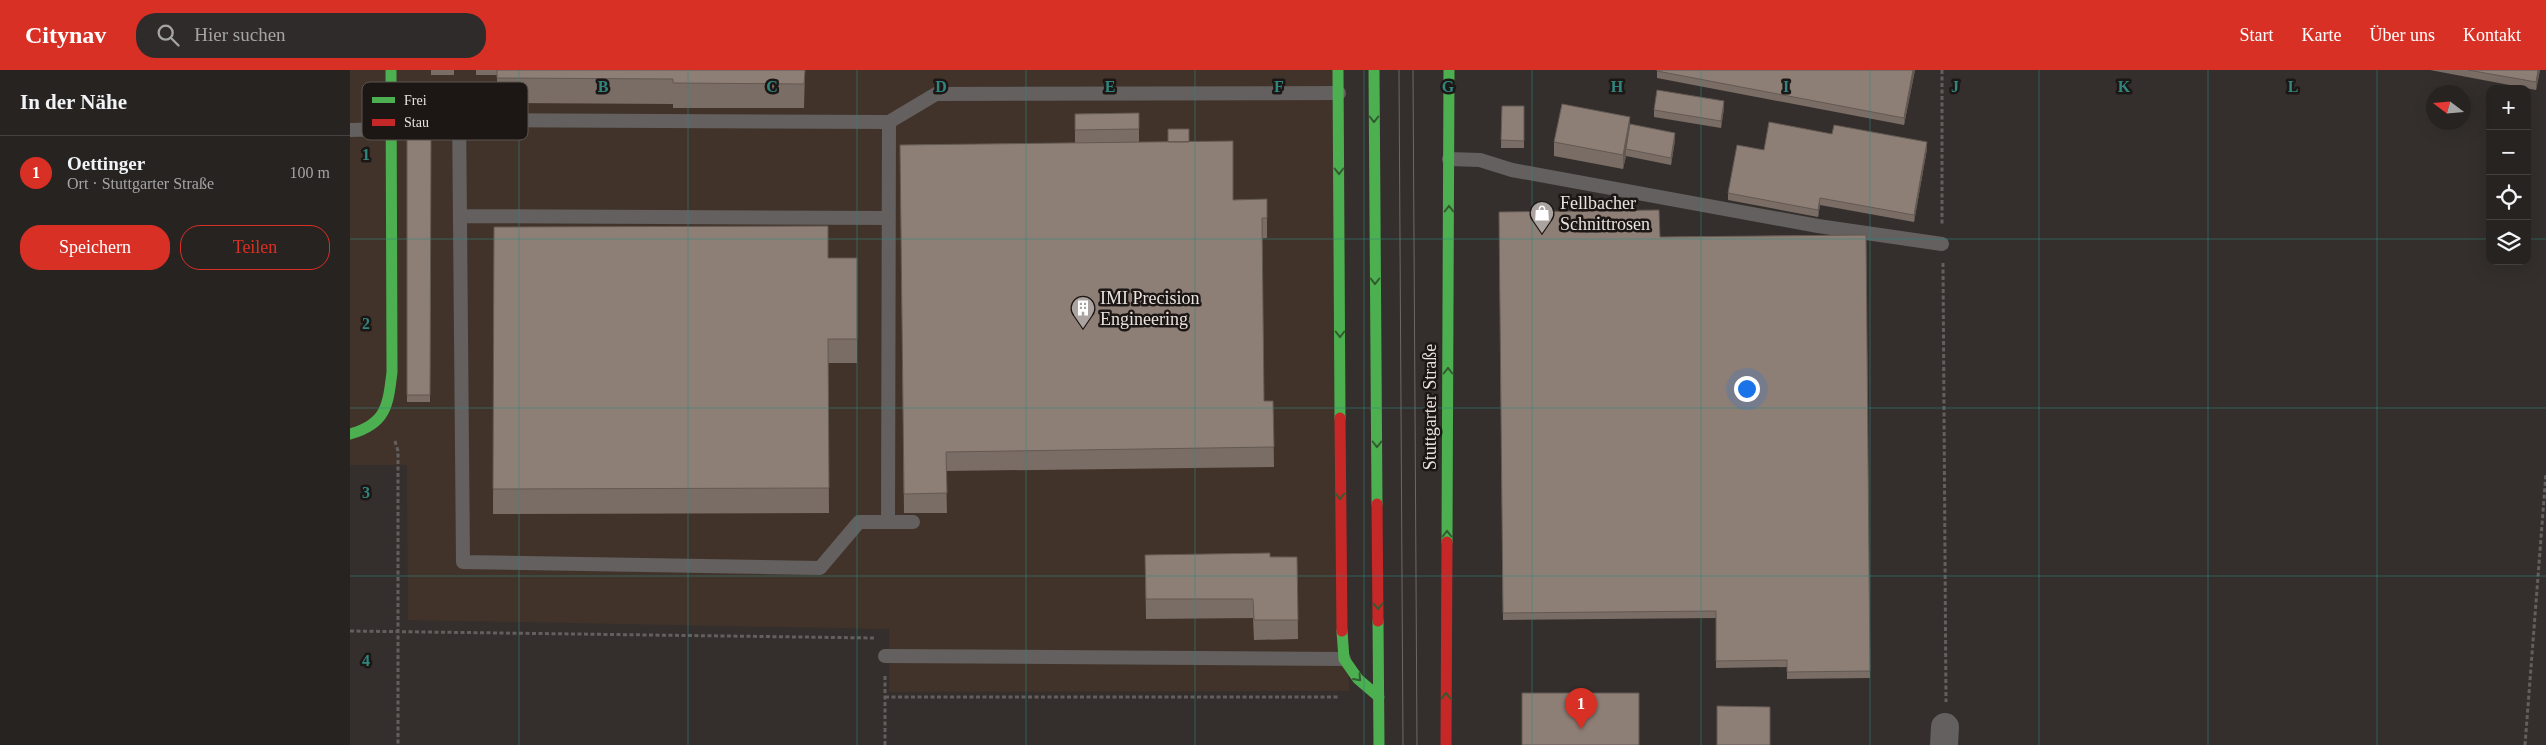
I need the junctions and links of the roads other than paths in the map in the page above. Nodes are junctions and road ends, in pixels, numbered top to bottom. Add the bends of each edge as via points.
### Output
1 (1338, 70) edge
2 (1374, 70) edge
3 (1449, 70) edge
4 (1338, 93) junction
5 (528, 120) edge
6 (890, 122) junction
7 (391, 140) edge
8 (459, 140) edge
9 (1449, 159) junction
10 (460, 216) junction
11 (889, 218) junction
12 (1942, 244) road end
13 (350, 434) edge
14 (888, 522) junction
15 (913, 522) dead end
16 (885, 656) road end
17 (1344, 660) junction
18 (1379, 697) junction
19 (1379, 745) edge
20 (1446, 745) edge

1 - 4 main road
2 -> 18 main road
3 - 9 main road, Stuttgarter Straße
4 - 6 lane via 936,94
4 -> 17 main road via 1340,621
5 - 6 lane
6 - 11 lane
7 - 13 main road via 392,372 387,409 368,431
8 - 10 lane
9 - 12 lane via 1480,160 1512,170 1818,226
20 -> 9 main road, Stuttgarter Straße
10 - 11 lane
10 - 14 lane via 463,562 820,568 859,522
11 - 14 lane
14 - 15 lane
16 - 17 lane
17 -> 18 main road via 1358,679
18 - 19 main road

